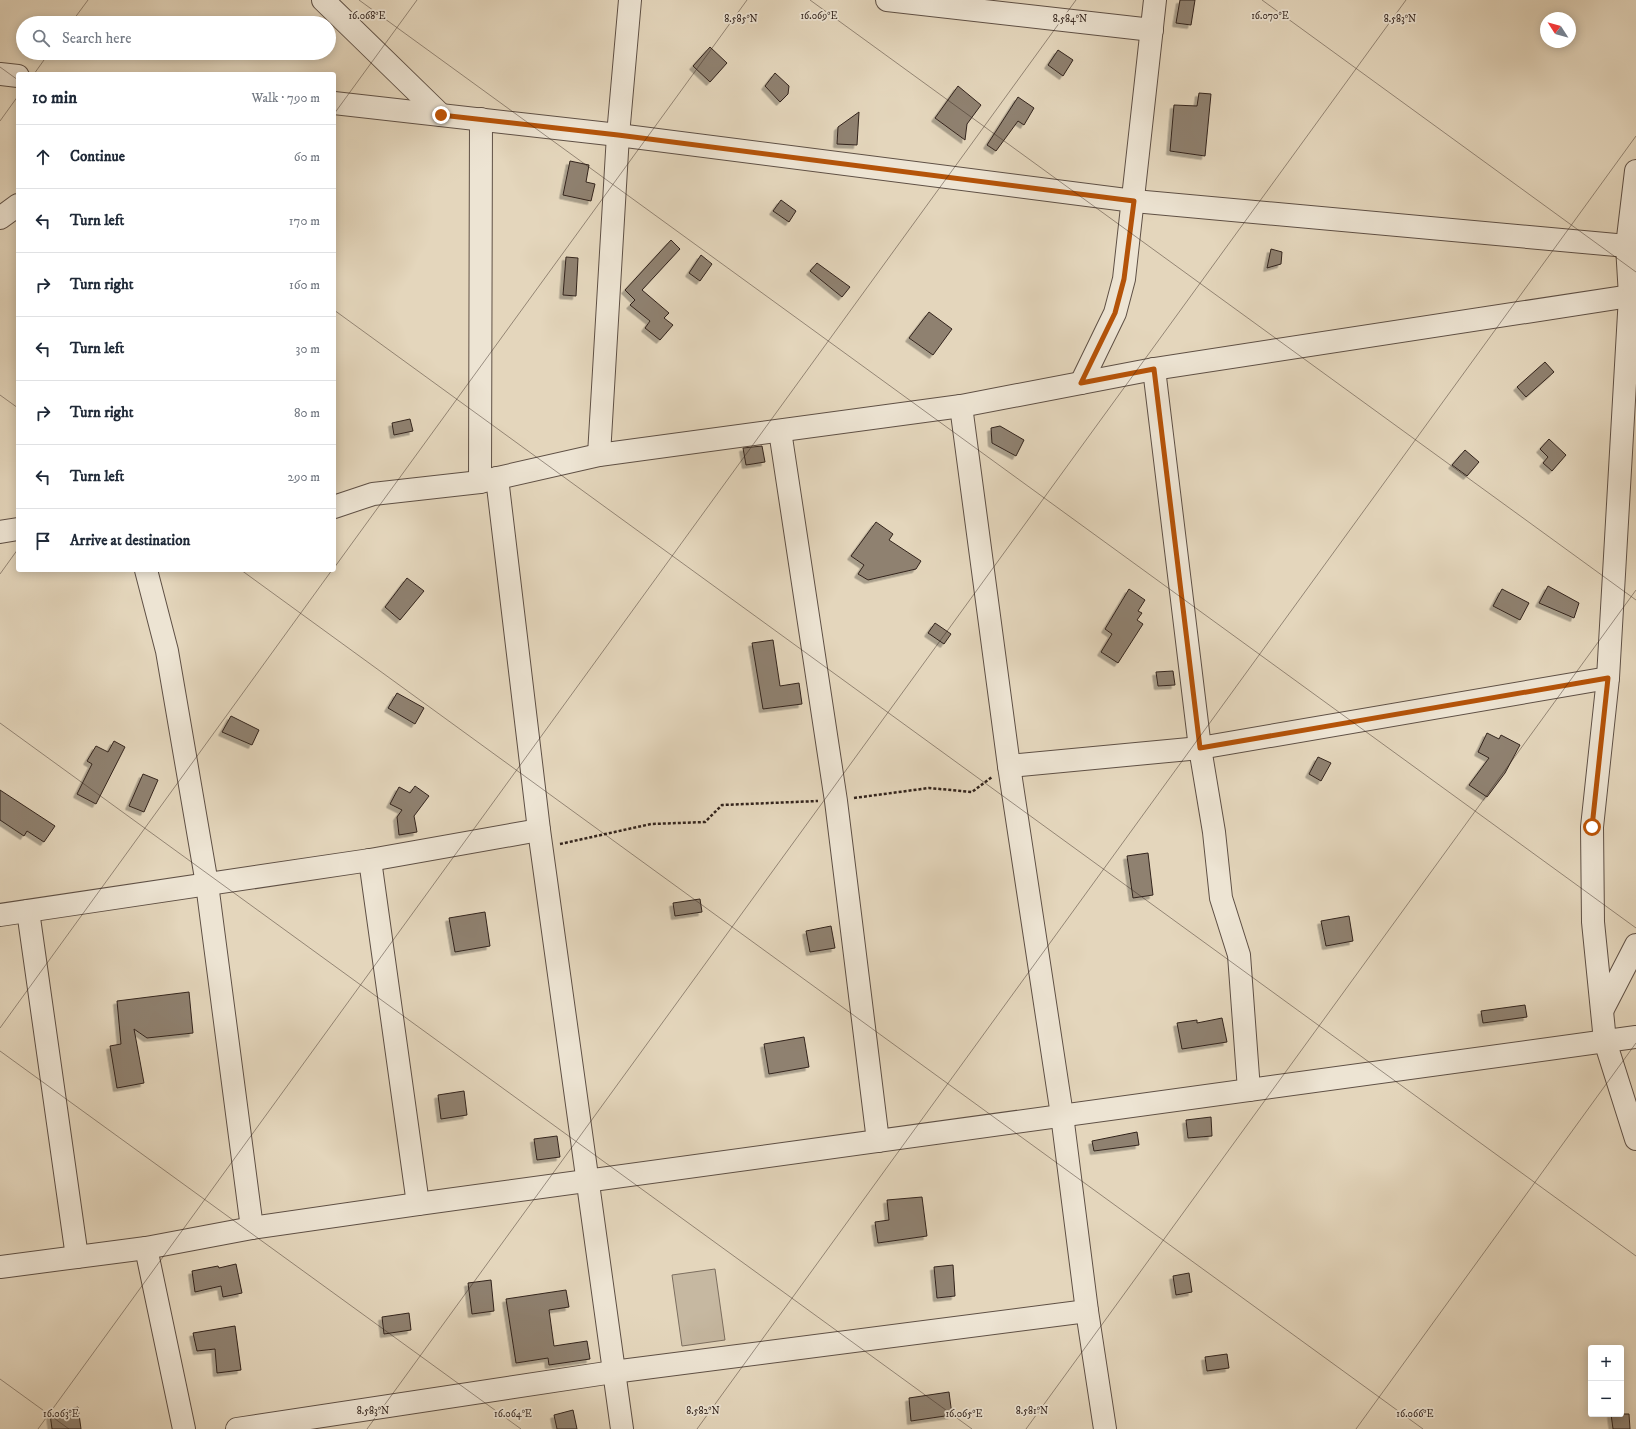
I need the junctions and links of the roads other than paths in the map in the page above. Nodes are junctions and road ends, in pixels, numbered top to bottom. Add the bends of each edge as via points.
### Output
1 (323, 0) edge
2 (630, 0) edge
3 (887, 0) edge
4 (1155, 0) edge
5 (1152, 30) junction
6 (0, 74) edge
7 (16, 76) edge
8 (336, 103) edge
9 (441, 115) junction
10 (481, 119) junction
11 (618, 135) junction
12 (1636, 171) edge
13 (1134, 201) junction
14 (16, 206) edge
15 (0, 218) edge
16 (1626, 246) junction
17 (1632, 287) edge
18 (1154, 369) junction
19 (1081, 383) junction
20 (961, 406) junction
21 (780, 431) junction
22 (599, 455) junction
23 (489, 480) junction
24 (336, 506) edge
25 (16, 529) edge
26 (0, 532) edge
27 (147, 572) edge
28 (1608, 678) junction
29 (1200, 748) junction
30 (1008, 766) junction
31 (541, 839) junction
32 (370, 860) junction
33 (207, 884) junction
34 (28, 911) junction
35 (0, 915) edge
36 (1636, 945) edge
37 (1603, 1009) junction
38 (1636, 1037) edge
39 (1605, 1041) junction
40 (1249, 1090) junction
41 (1062, 1116) junction
42 (1636, 1138) edge
43 (878, 1141) junction
44 (587, 1181) junction
45 (418, 1204) junction
46 (252, 1228) junction
47 (146, 1248) junction
48 (77, 1257) junction
49 (0, 1267) edge
50 (1087, 1310) junction
51 (613, 1372) junction
52 (184, 1429) edge
53 (237, 1429) edge
54 (622, 1429) edge
55 (1105, 1429) edge

1 - 9 street
2 - 11 street
3 - 5 street
4 - 5 street
5 - 13 street
6 - 7 street
8 - 9 street
9 - 10 street
10 - 11 street
10 - 23 street
11 - 13 street
11 - 22 street
12 - 16 street
13 - 16 street
13 - 19 street via 1124,279 1115,313
14 - 15 street
16 - 17 street
17 - 18 street
17 - 28 street
18 - 19 street
18 - 29 street
19 - 20 street
20 - 21 street
20 - 30 street
21 - 22 street
21 - 43 street via 836,801
22 - 23 street
23 - 24 street via 374,494
23 - 31 street
25 - 26 street
27 - 33 street via 167,652
28 - 29 street
28 - 37 street via 1592,827 1593,922
29 - 30 street
29 - 40 street via 1214,832 1221,898 1239,955
30 - 41 street
31 - 32 street
31 - 44 street
32 - 33 street
32 - 45 street
33 - 34 street
33 - 46 street
34 - 35 street
34 - 48 street
36 - 37 street
37 - 39 street
38 - 39 street
39 - 40 street
39 - 42 street
40 - 41 street
41 - 43 street
41 - 50 street
43 - 44 street
44 - 45 street
44 - 51 street
45 - 46 street
46 - 47 street
47 - 48 street
47 - 52 street
48 - 49 street
50 - 51 street
50 - 55 street
51 - 53 street
51 - 54 street

